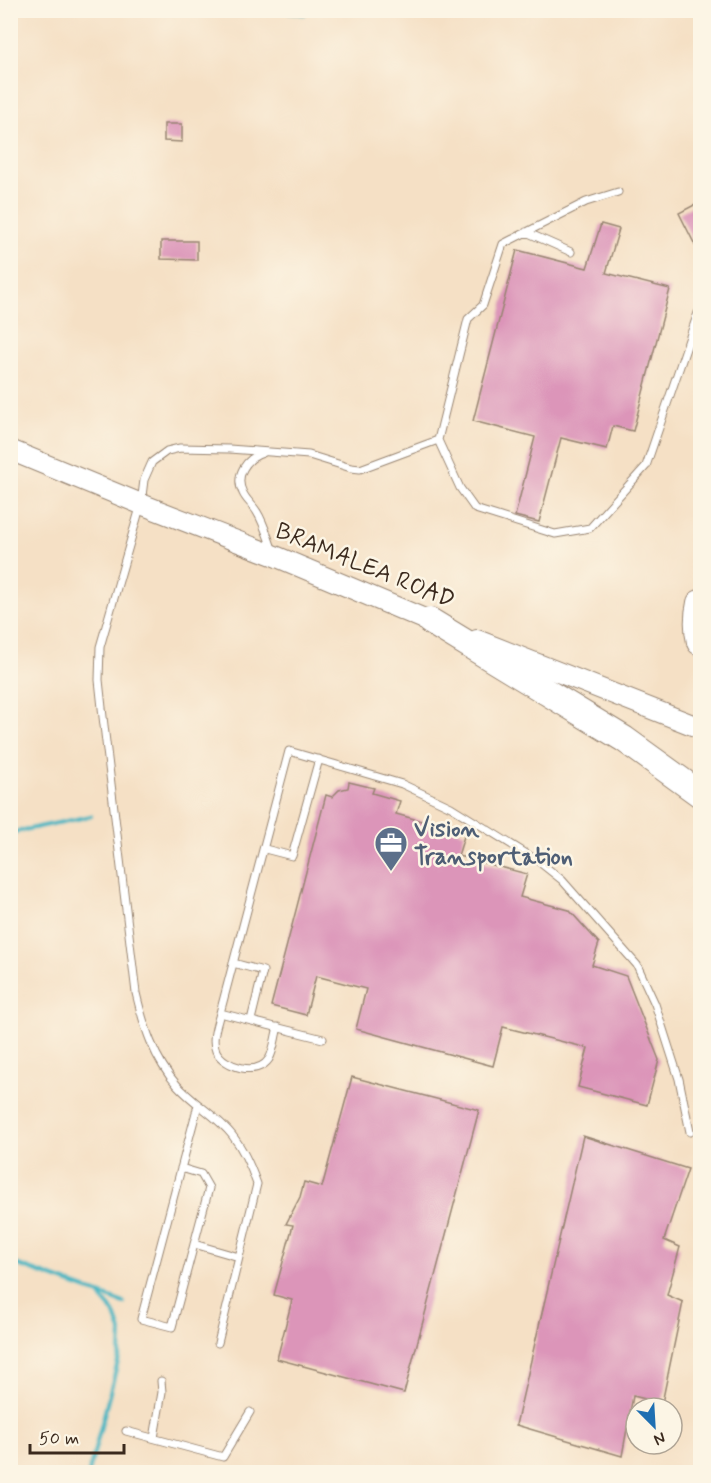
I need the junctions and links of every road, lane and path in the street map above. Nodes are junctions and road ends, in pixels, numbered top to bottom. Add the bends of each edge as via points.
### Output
1 (618, 192) dead end
2 (526, 232) junction
3 (571, 252) dead end
4 (698, 313) dead end
5 (438, 440) junction
6 (10, 450) edge
7 (275, 452) junction
8 (141, 504) junction
9 (275, 556) junction
10 (700, 603) edge
11 (430, 621) junction
12 (700, 642) edge
13 (700, 728) edge
14 (319, 759) junction
15 (700, 794) edge
16 (265, 849) junction
17 (233, 963) junction
18 (220, 1013) junction
19 (251, 1020) junction
20 (278, 1027) junction
21 (323, 1039) dead end
22 (198, 1106) junction
23 (690, 1132) dead end
24 (181, 1168) junction
25 (194, 1244) junction
26 (239, 1257) junction
27 (218, 1343) dead end
28 (161, 1381) dead end
29 (250, 1412) dead end
30 (126, 1431) dead end
31 (154, 1438) junction

1 - 2 lane via 586,202
2 - 3 lane
2 - 5 lane via 503,244 483,305 468,319
4 - 5 lane via 646,466 590,528 555,534 475,509 460,488
5 - 7 lane via 360,469 309,455
6 - 8 main road, BRAMALEA ROAD
7 - 8 lane via 180,448 167,451 152,462 144,480
7 - 9 lane via 249,460 240,475 240,484 258,513
8 - 9 main road, BRAMALEA ROAD
8 - 22 lane via 100,647 99,680 142,1020 162,1065
9 - 11 main road, BRAMALEA ROAD
10 - 12 highway
11 - 13 main road, BRAMALEA ROAD
11 - 15 highway via 624,739
14 - 16 lane via 292,856
14 - 16 lane via 289,752
14 - 23 lane via 402,784 450,807 562,880 637,965 655,1004 679,1079
16 - 17 lane
17 - 18 lane
17 - 19 lane via 263,971
18 - 19 lane
18 - 20 lane via 216,1050 223,1059 250,1070 269,1059
19 - 20 lane
20 - 21 lane
22 - 24 lane
22 - 26 lane via 231,1134 250,1164 257,1184
24 - 25 lane via 201,1174 209,1188
24 - 25 lane via 141,1319 172,1327
25 - 26 lane
26 - 27 lane
28 - 31 lane
29 - 31 lane via 223,1456
30 - 31 lane

